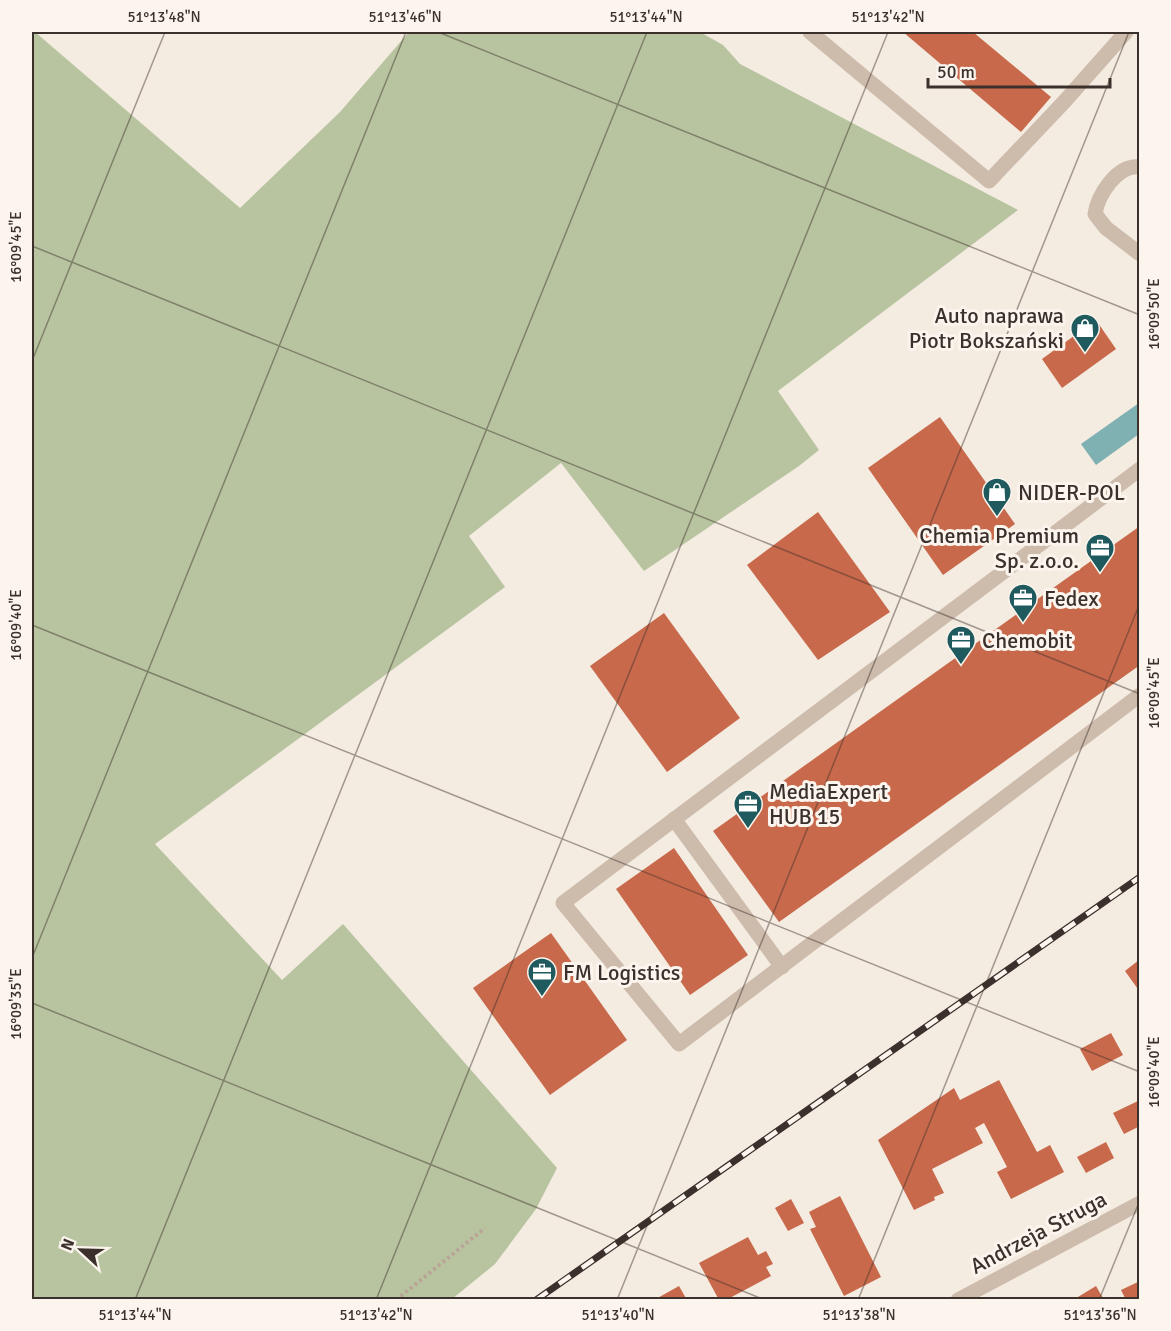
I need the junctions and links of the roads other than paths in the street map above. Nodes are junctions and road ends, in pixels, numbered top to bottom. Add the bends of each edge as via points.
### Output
1 (810, 32) edge
2 (1126, 32) edge
3 (1140, 167) edge
4 (1140, 254) edge
5 (1140, 469) edge
6 (1140, 695) edge
7 (675, 819) junction
8 (782, 967) junction
9 (1140, 1203) edge
10 (958, 1299) edge

1 - 2 street via 989,181
3 - 4 street via 1131,166 1114,179 1095,214 1106,228
5 - 7 street
6 - 8 street
7 - 8 street
7 - 8 street via 563,903 679,1044
9 - 10 street, Andrzeja Struga

